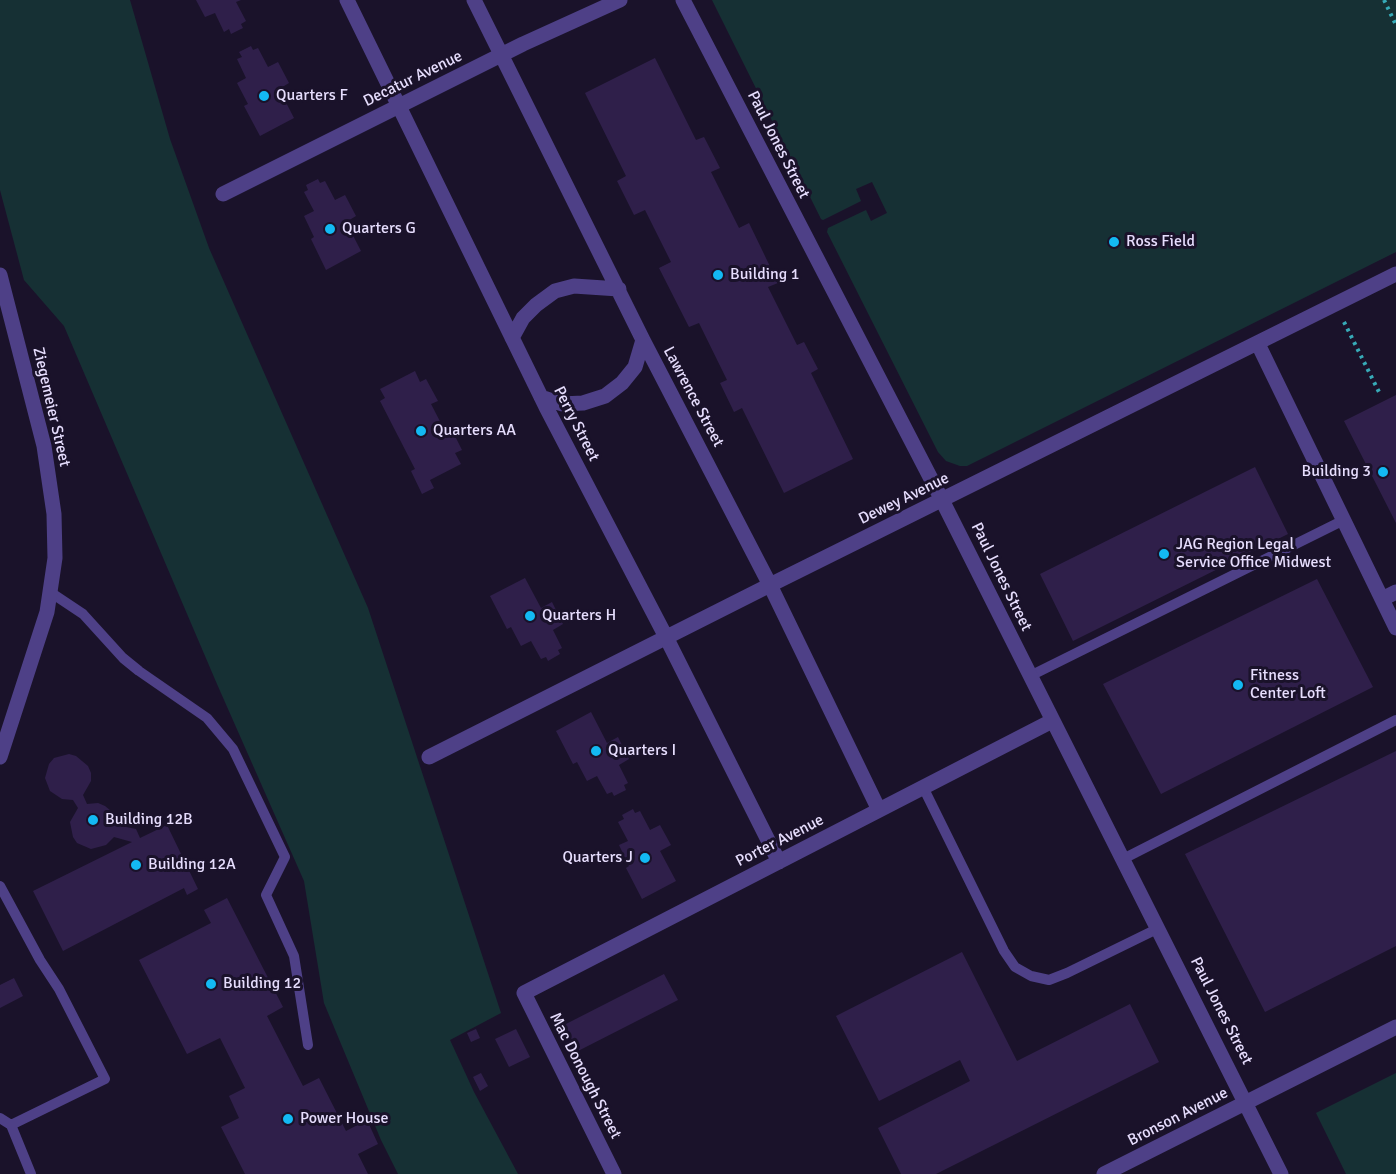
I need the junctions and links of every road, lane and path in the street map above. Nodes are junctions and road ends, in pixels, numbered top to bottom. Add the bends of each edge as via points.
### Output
1 (347, 0) edge
2 (474, 0) edge
3 (620, 0) edge
4 (682, 0) edge
5 (1384, 0) edge
6 (1396, 25) edge
7 (502, 55) junction
8 (400, 105) junction
9 (223, 194) dead end
10 (1396, 274) edge
11 (0, 275) edge
12 (619, 289) junction
13 (1336, 305) junction
14 (512, 338) junction
15 (643, 340) junction
16 (1258, 344) junction
17 (1380, 394) dead end
18 (541, 397) junction
19 (942, 500) junction
20 (1344, 520) junction
21 (770, 585) junction
22 (50, 592) junction
23 (1389, 596) edge
24 (1396, 628) edge
25 (666, 637) junction
26 (1030, 676) junction
27 (1396, 720) edge
28 (1052, 721) junction
29 (0, 757) edge
30 (429, 757) dead end
31 (923, 787) junction
32 (879, 810) junction
33 (1123, 859) junction
34 (779, 862) junction
35 (0, 886) edge
36 (1159, 928) junction
37 (524, 993) joint
38 (1396, 1027) edge
39 (308, 1045) dead end
40 (1247, 1102) junction
41 (0, 1118) edge
42 (11, 1125) junction
43 (31, 1174) edge
44 (614, 1174) edge
45 (1104, 1174) edge
46 (1281, 1174) edge

1 - 8 street, Perry Street
2 - 7 street, Lawrence Street
3 - 7 street, Decatur Avenue
4 - 19 street, Paul Jones Street
5 - 6 path
7 - 8 street, Decatur Avenue
7 - 12 street, Lawrence Street
8 - 9 street, Decatur Avenue
8 - 14 street, Perry Street
10 - 13 street, Dewey Avenue
11 - 22 street, Ziegemeier Street via 46,457 54,514 55,558
12 - 14 street via 573,286 555,291 523,318
12 - 15 street, Lawrence Street
13 - 16 street, Dewey Avenue
13 - 17 path
14 - 18 street, Perry Street
15 - 18 street via 635,367 605,396 562,404
15 - 21 street, Lawrence Street
16 - 19 street, Dewey Avenue
16 - 20 street
18 - 25 street, Perry Street
19 - 21 street, Dewey Avenue
19 - 26 street, Paul Jones Street
20 - 23 street
20 - 26 lane
21 - 25 street, Dewey Avenue
21 - 32 street, Lawrence Street
22 - 29 street, Ziegemeier Street
22 - 39 lane via 83,614 139,671 207,718 233,749 285,857 266,895 294,956
23 - 24 street
25 - 30 street, Dewey Avenue
25 - 34 street, Perry Street
26 - 28 street, Paul Jones Street
27 - 33 lane
28 - 31 street, Porter Avenue
28 - 33 street, Paul Jones Street
31 - 32 street, Porter Avenue
31 - 36 lane via 1004,951 1015,967 1030,976 1050,980
32 - 34 street, Porter Avenue
33 - 36 street, Paul Jones Street
34 - 37 street, Porter Avenue
35 - 42 lane via 60,989 105,1078
36 - 40 street, Paul Jones Street
37 - 44 street, Mac Donough Street
38 - 40 street, Bronson Avenue
40 - 45 street, Bronson Avenue
40 - 46 street, Paul Jones Street
41 - 42 lane
42 - 43 lane

